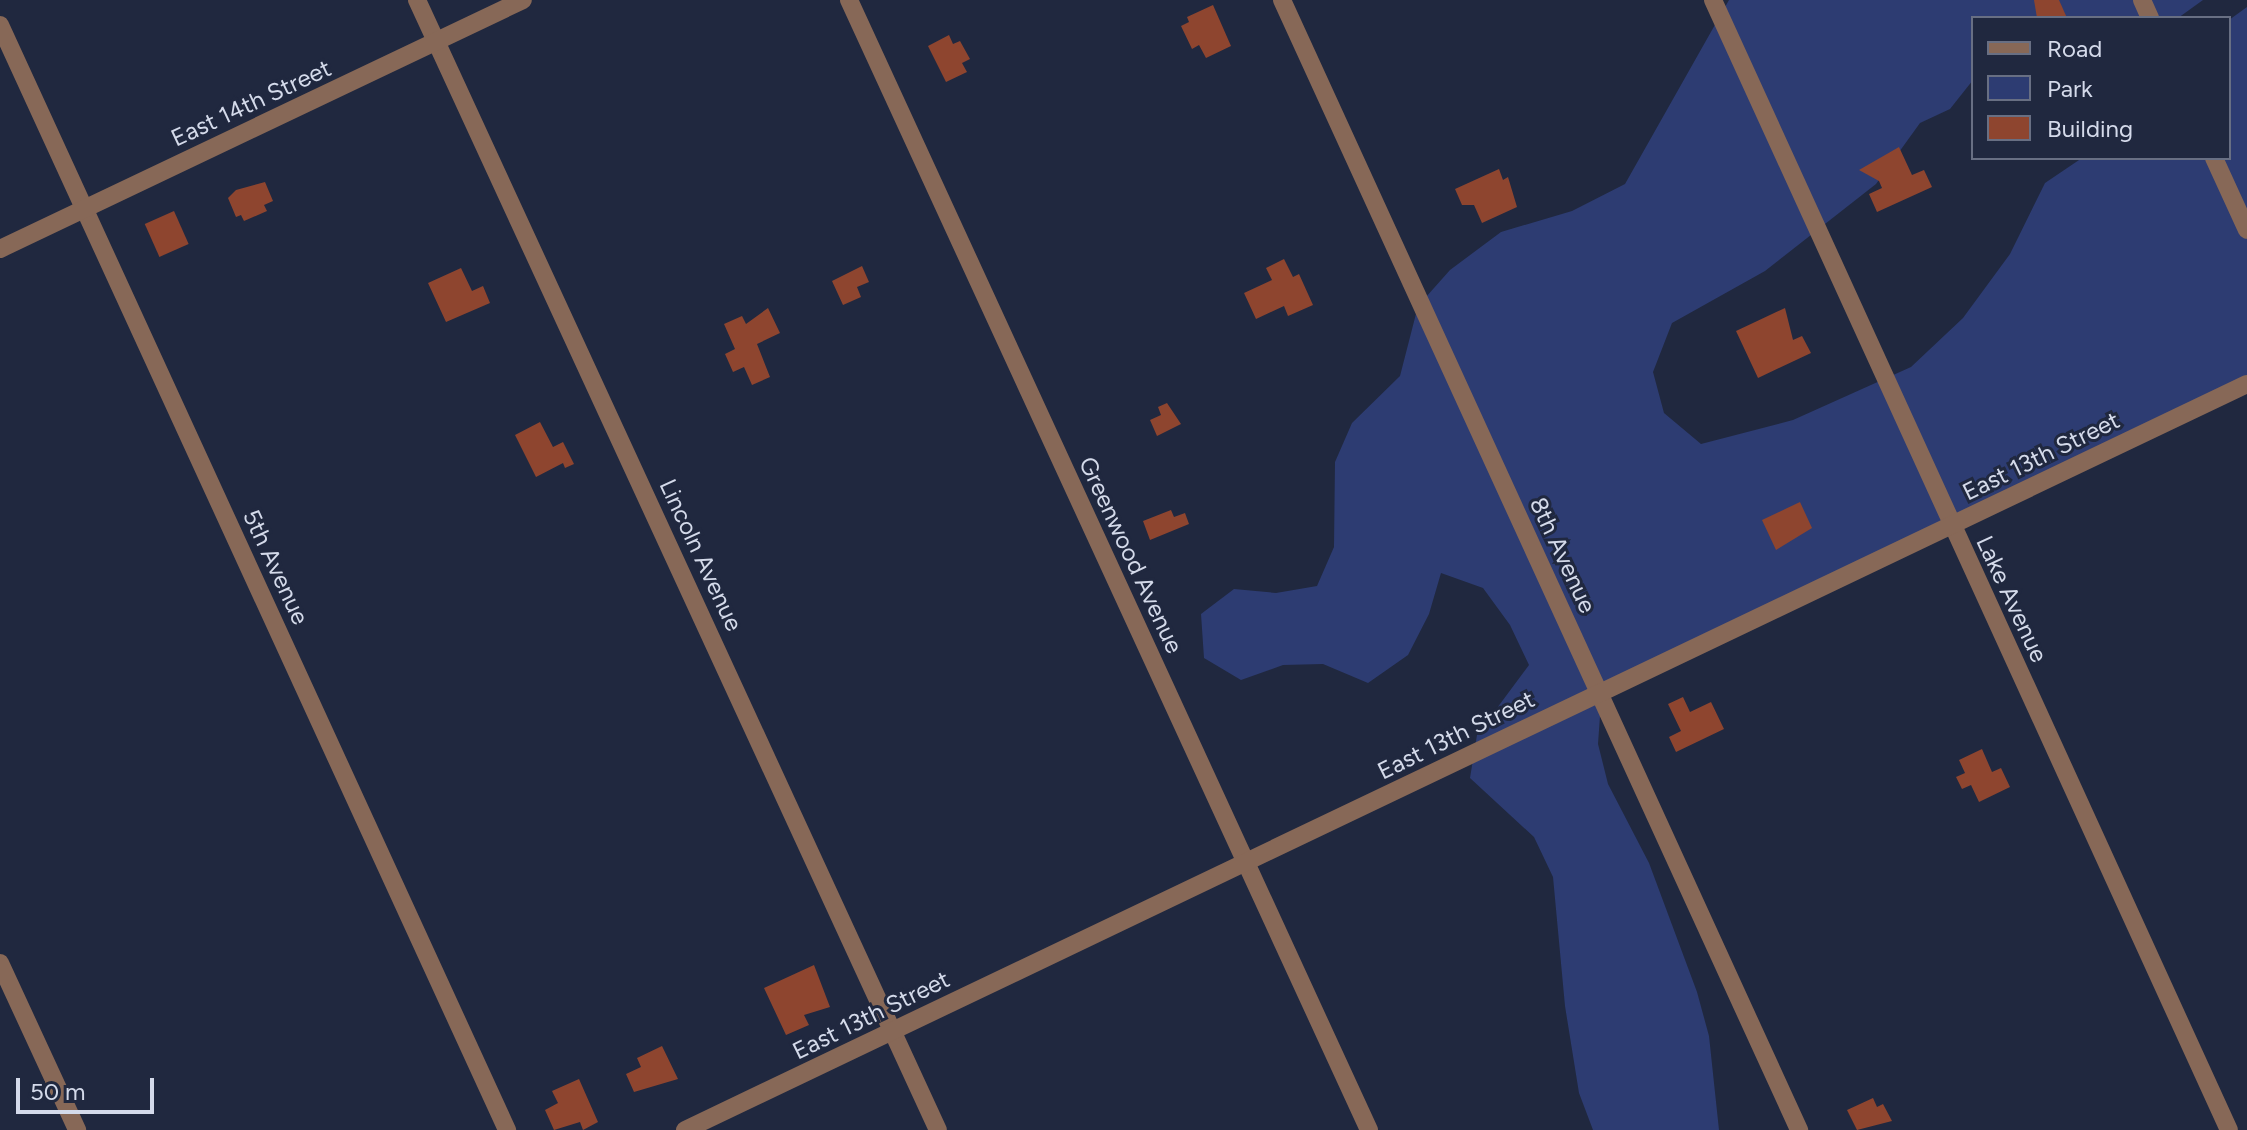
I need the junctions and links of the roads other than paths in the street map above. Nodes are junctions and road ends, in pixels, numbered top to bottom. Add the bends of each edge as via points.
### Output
1 (417, 0) edge
2 (523, 0) edge
3 (849, 0) edge
4 (1282, 0) edge
5 (1713, 0) edge
6 (0, 25) edge
7 (436, 41) junction
8 (2215, 160) edge
9 (84, 208) junction
10 (2247, 230) edge
11 (0, 249) edge
12 (2247, 384) edge
13 (1952, 525) junction
14 (1600, 693) junction
15 (1246, 862) junction
16 (0, 963) edge
17 (893, 1031) junction
18 (77, 1130) edge
19 (507, 1130) edge
20 (685, 1130) edge
21 (938, 1130) edge
22 (1369, 1130) edge
23 (1799, 1130) edge
24 (2229, 1130) edge

1 - 7 street, Lincoln Avenue
2 - 7 street, East 14th Street
3 - 15 street, Greenwood Avenue
4 - 14 street, 8th Avenue
5 - 13 street, Lake Avenue
6 - 9 street, 5th Avenue
7 - 9 street, East 14th Street
7 - 17 street, Lincoln Avenue
8 - 10 street
9 - 11 street, East 14th Street
9 - 19 street, 5th Avenue
12 - 13 street, East 13th Street
13 - 14 street, East 13th Street
13 - 24 street, Lake Avenue
14 - 15 street, East 13th Street
14 - 23 street, 8th Avenue
15 - 17 street, East 13th Street
15 - 22 street, Greenwood Avenue
16 - 18 street
17 - 20 street, East 13th Street
17 - 21 street, Lincoln Avenue

